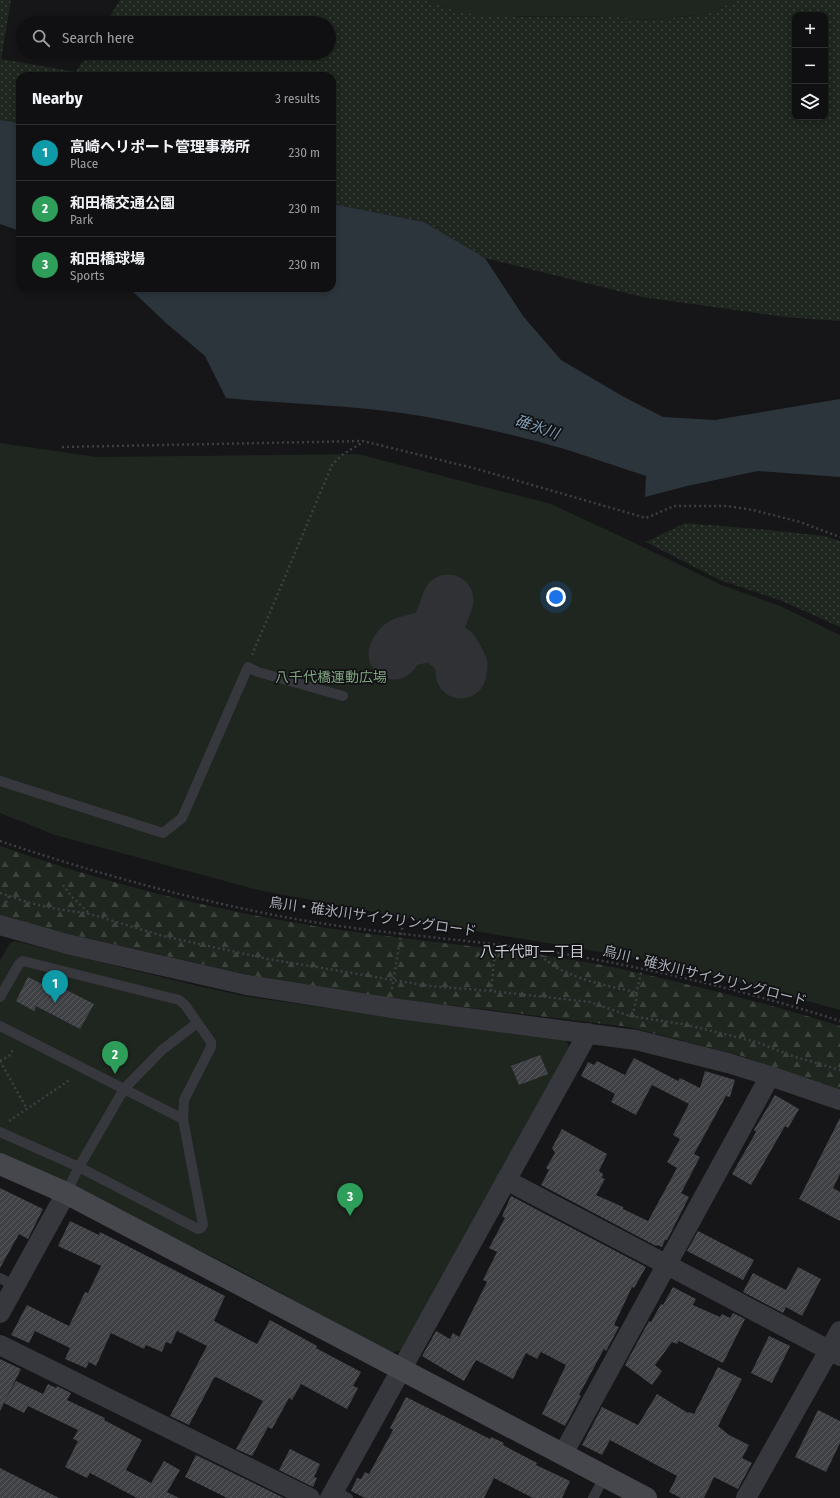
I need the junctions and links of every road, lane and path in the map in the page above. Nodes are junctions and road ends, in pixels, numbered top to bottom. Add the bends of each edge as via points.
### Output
1 (363, 442) junction
2 (62, 447) dead end
3 (840, 537) edge
4 (248, 667) junction
5 (342, 696) dead end
6 (0, 781) edge
7 (0, 841) edge
8 (63, 885) dead end
9 (0, 893) edge
10 (406, 910) dead end
11 (90, 914) junction
12 (2, 932) edge
13 (401, 934) junction
14 (496, 944) junction
15 (538, 950) junction
16 (642, 969) junction
17 (394, 980) junction
18 (491, 991) junction
19 (636, 994) junction
20 (0, 997) edge
21 (632, 1017) junction
22 (840, 1021) edge
23 (197, 1023) junction
24 (0, 1026) edge
25 (588, 1033) junction
26 (626, 1038) junction
27 (0, 1060) edge
28 (84, 1069) junction
29 (840, 1070) edge
30 (770, 1076) junction
31 (124, 1089) junction
32 (840, 1100) edge
33 (27, 1109) junction
34 (183, 1119) junction
35 (3, 1127) edge
36 (0, 1164) edge
37 (79, 1167) junction
38 (506, 1180) junction
39 (66, 1193) junction
40 (666, 1264) junction
41 (7, 1282) edge
42 (0, 1313) edge
43 (840, 1331) edge
44 (0, 1345) edge
45 (834, 1353) edge
46 (401, 1370) junction
47 (563, 1454) junction
48 (605, 1476) junction
49 (337, 1495) edge
50 (310, 1498) edge
51 (593, 1498) edge
52 (646, 1498) edge
53 (746, 1498) edge

1 - 2 path
1 - 3 path via 477,469 646,518 674,506 727,506 800,522
1 - 4 path via 342,455 332,466
4 - 5 lane
4 - 6 lane via 182,818 163,833
7 - 13 path, 烏川・碓氷川サイクリングロード via 129,880 212,901 301,920
8 - 11 path
9 - 11 path via 30,903
10 - 13 path
11 - 17 path via 185,941 268,959
12 - 25 street via 67,944 247,985 399,1009
13 - 14 path, 烏川・碓氷川サイクリングロード
13 - 17 path
14 - 15 path, 烏川・碓氷川サイクリングロード
14 - 18 path
15 - 16 path, 烏川・碓氷川サイクリングロード
15 - 19 path via 542,958 576,976
16 - 19 path
16 - 22 path, 烏川・碓氷川サイクリングロード via 694,980
17 - 18 path
18 - 21 path via 590,1002
19 - 21 path
20 - 23 lane via 23,961 178,1000 185,1004
21 - 26 path
21 - 29 path via 683,1024 757,1042 789,1055
23 - 31 lane via 162,1050
23 - 34 lane via 212,1042 184,1100
24 - 28 lane
25 - 26 street
25 - 38 street
26 - 30 street
27 - 33 path
28 - 31 lane
28 - 33 path
30 - 32 street
30 - 40 street
31 - 34 lane
31 - 37 lane
33 - 35 path
34 - 37 lane via 203,1225 201,1228 198,1229
35 - 37 lane
36 - 39 street
37 - 39 lane
38 - 40 street
38 - 46 street
39 - 41 street
39 - 46 street
40 - 45 street
40 - 47 street
41 - 42 street
43 - 45 street
44 - 50 street
45 - 53 street
46 - 47 street
46 - 49 street
47 - 48 street
48 - 51 lane
48 - 52 street

